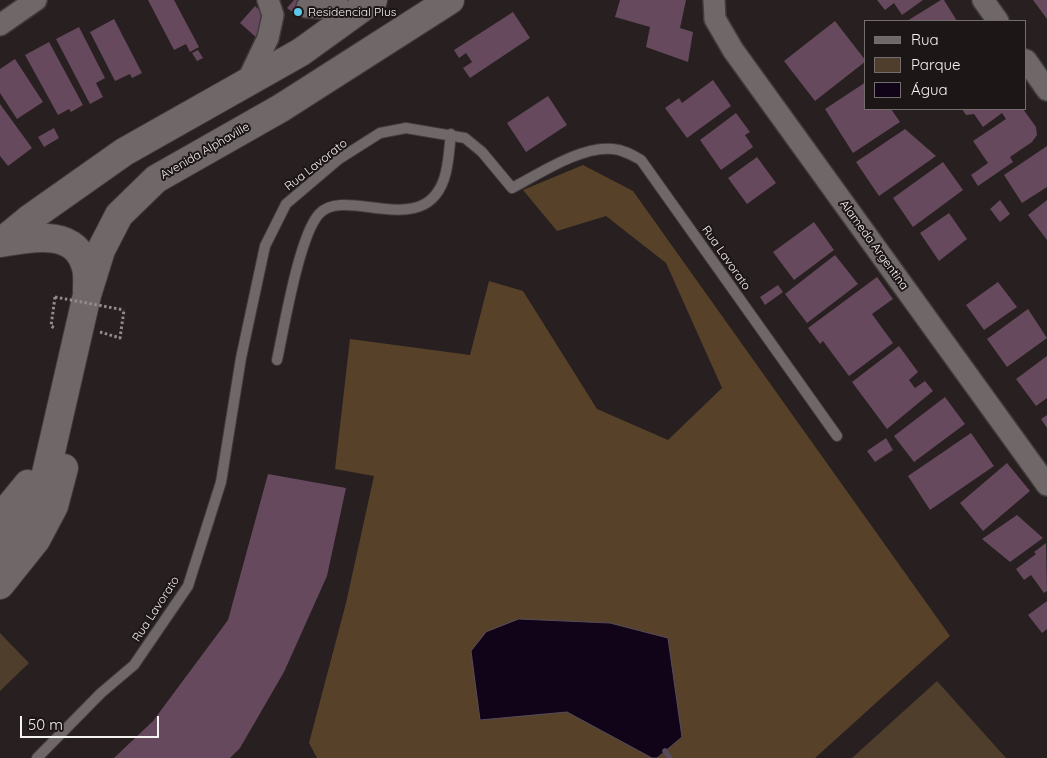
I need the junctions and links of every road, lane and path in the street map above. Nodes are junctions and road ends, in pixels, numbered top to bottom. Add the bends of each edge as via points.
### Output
1 (36, 0) edge
2 (268, 0) edge
3 (337, 0) edge
4 (373, 0) edge
5 (714, 0) edge
6 (983, 0) edge
7 (445, 2) edge
8 (307, 7) dead end
9 (997, 20) edge
10 (0, 24) edge
11 (1027, 61) edge
12 (246, 84) junction
13 (1047, 90) edge
14 (451, 134) junction
15 (0, 243) edge
16 (87, 295) junction
17 (51, 326) dead end
18 (120, 338) dead end
19 (277, 360) dead end
20 (70, 372) junction
21 (837, 436) dead end
22 (52, 455) junction
23 (1047, 485) edge
24 (0, 518) edge
25 (0, 551) edge
26 (0, 585) edge
27 (37, 758) edge

1 - 10 street
2 - 12 street via 272,15 268,38
3 - 8 street via 322,8
4 - 12 main road via 301,52
5 - 23 street, Alameda Argentina via 714,19 733,50
6 - 9 street
7 - 16 main road, Avenida Alphaville via 281,108 156,179 119,215 101,250
11 - 13 street
12 - 15 main road via 124,152
14 - 19 lane via 444,179 435,197 415,208 399,211 337,204 320,213 308,234 298,266
14 - 21 lane, Rua Lavorato via 465,138 482,152 512,188 595,149 612,148 642,160
14 - 27 lane, Rua Lavorato via 406,128 380,133 339,159 286,204 265,246 241,358 221,482 188,586 134,665 101,693
15 - 16 main road via 27,239 64,240 77,250 86,268
16 - 20 main road, Avenida Alphaville
17 - 18 path, bridge via 55,298 124,310
20 - 22 main road, Avenida Alphaville
20 - 26 main road via 67,457 54,506 36,540
22 - 24 main road
22 - 25 main road, Avenida Alphaville via 44,482 28,513

